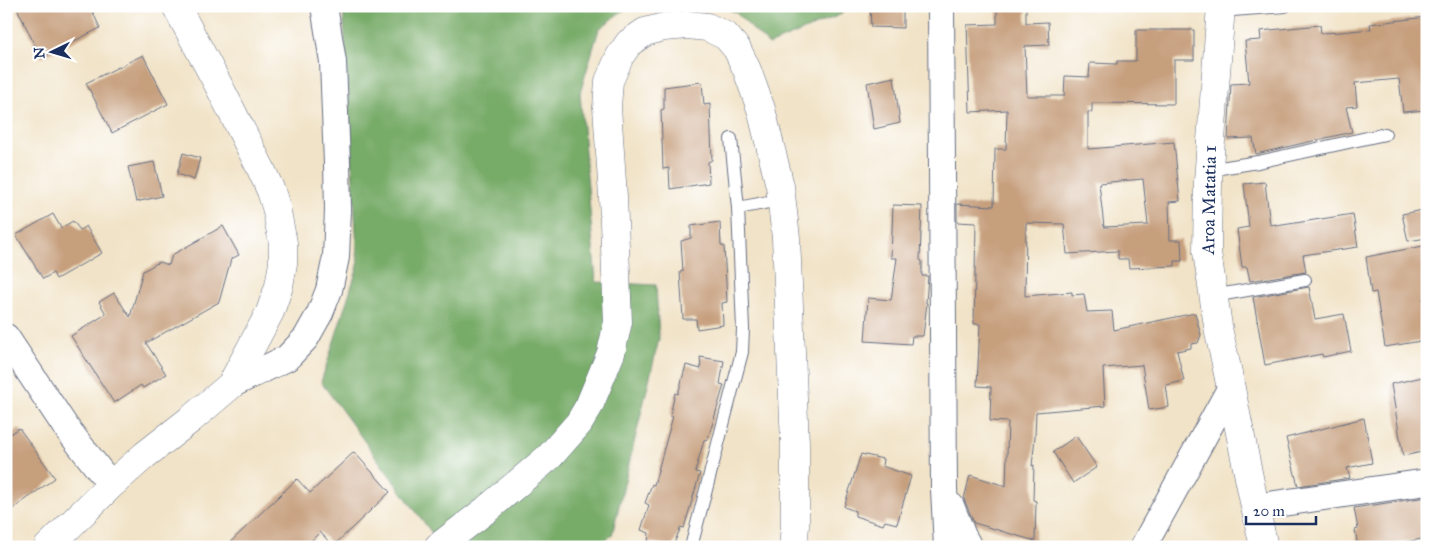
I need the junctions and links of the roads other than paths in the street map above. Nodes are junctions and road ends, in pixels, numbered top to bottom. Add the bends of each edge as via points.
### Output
1 (176, 6) edge
2 (324, 6) edge
3 (941, 6) edge
4 (1285, 6) edge
5 (1220, 9) edge
6 (1385, 134) dead end
7 (731, 139) dead end
8 (1208, 170) junction
9 (782, 200) junction
10 (738, 208) junction
11 (1305, 280) dead end
12 (1213, 296) junction
13 (6, 337) edge
14 (232, 385) junction
15 (1231, 387) junction
16 (1427, 482) edge
17 (111, 485) junction
18 (944, 489) junction
19 (1255, 507) junction
20 (48, 547) edge
21 (438, 547) edge
22 (692, 547) edge
23 (793, 547) edge
24 (947, 547) edge
25 (969, 547) edge
26 (1143, 547) edge
27 (1264, 547) edge

1 - 14 main road via 261,169 276,207 283,243 280,286
2 - 14 street via 333,62 338,210 336,257 329,290 306,338 287,358
3 - 18 street
4 - 5 lane, Aroa Matatia 1
5 - 8 main road, Aroa Matatia 1
6 - 8 lane
7 - 10 lane
8 - 12 main road, Aroa Matatia 1 via 1207,252
9 - 10 lane
9 - 21 main road via 773,155 747,70 737,49 726,36 707,27 688,25 645,32 629,43 609,81 607,106 618,322 601,380 579,424 550,456
9 - 23 main road via 795,444
10 - 22 lane via 742,352
11 - 12 lane
12 - 15 main road, Aroa Matatia 1
13 - 17 street via 65,426
14 - 17 main road
15 - 19 main road, Aroa Matatia 1
15 - 26 street
16 - 19 street
17 - 20 main road
18 - 24 street
18 - 25 street
19 - 27 main road, Aroa Matatia 1

